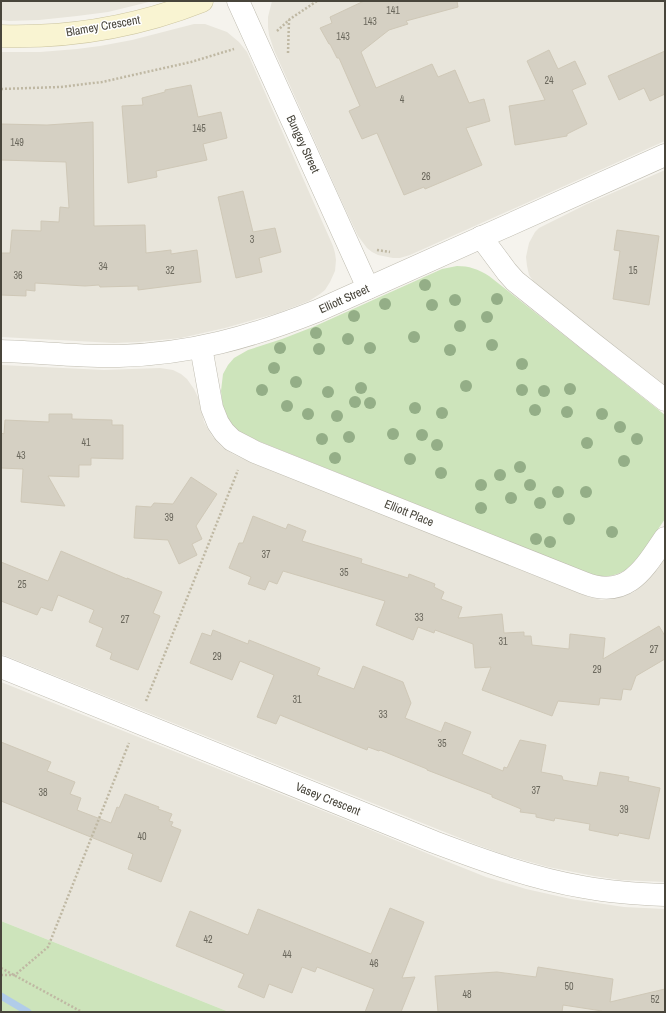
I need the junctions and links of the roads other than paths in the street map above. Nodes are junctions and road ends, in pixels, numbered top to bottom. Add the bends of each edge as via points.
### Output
1 (202, 1) edge
2 (238, 1) edge
3 (1, 36) edge
4 (665, 155) edge
5 (481, 237) junction
6 (368, 288) junction
7 (201, 347) junction
8 (1, 351) edge
9 (665, 400) edge
10 (665, 538) edge
11 (1, 667) edge
12 (665, 895) edge

1 - 3 street, Blamey Crescent via 142,20 103,28 52,35
2 - 6 street, Bungey Street
4 - 5 street, Elliott Street
5 - 6 street, Elliott Street
5 - 9 street via 515,281
6 - 7 street, Elliott Street via 283,324 241,338
7 - 8 street, Elliott Street via 118,356
7 - 10 street, Elliott Place via 215,418 228,436 247,448 596,586 617,587 631,580
11 - 12 street, Vasey Crescent via 426,839 498,865 583,887

